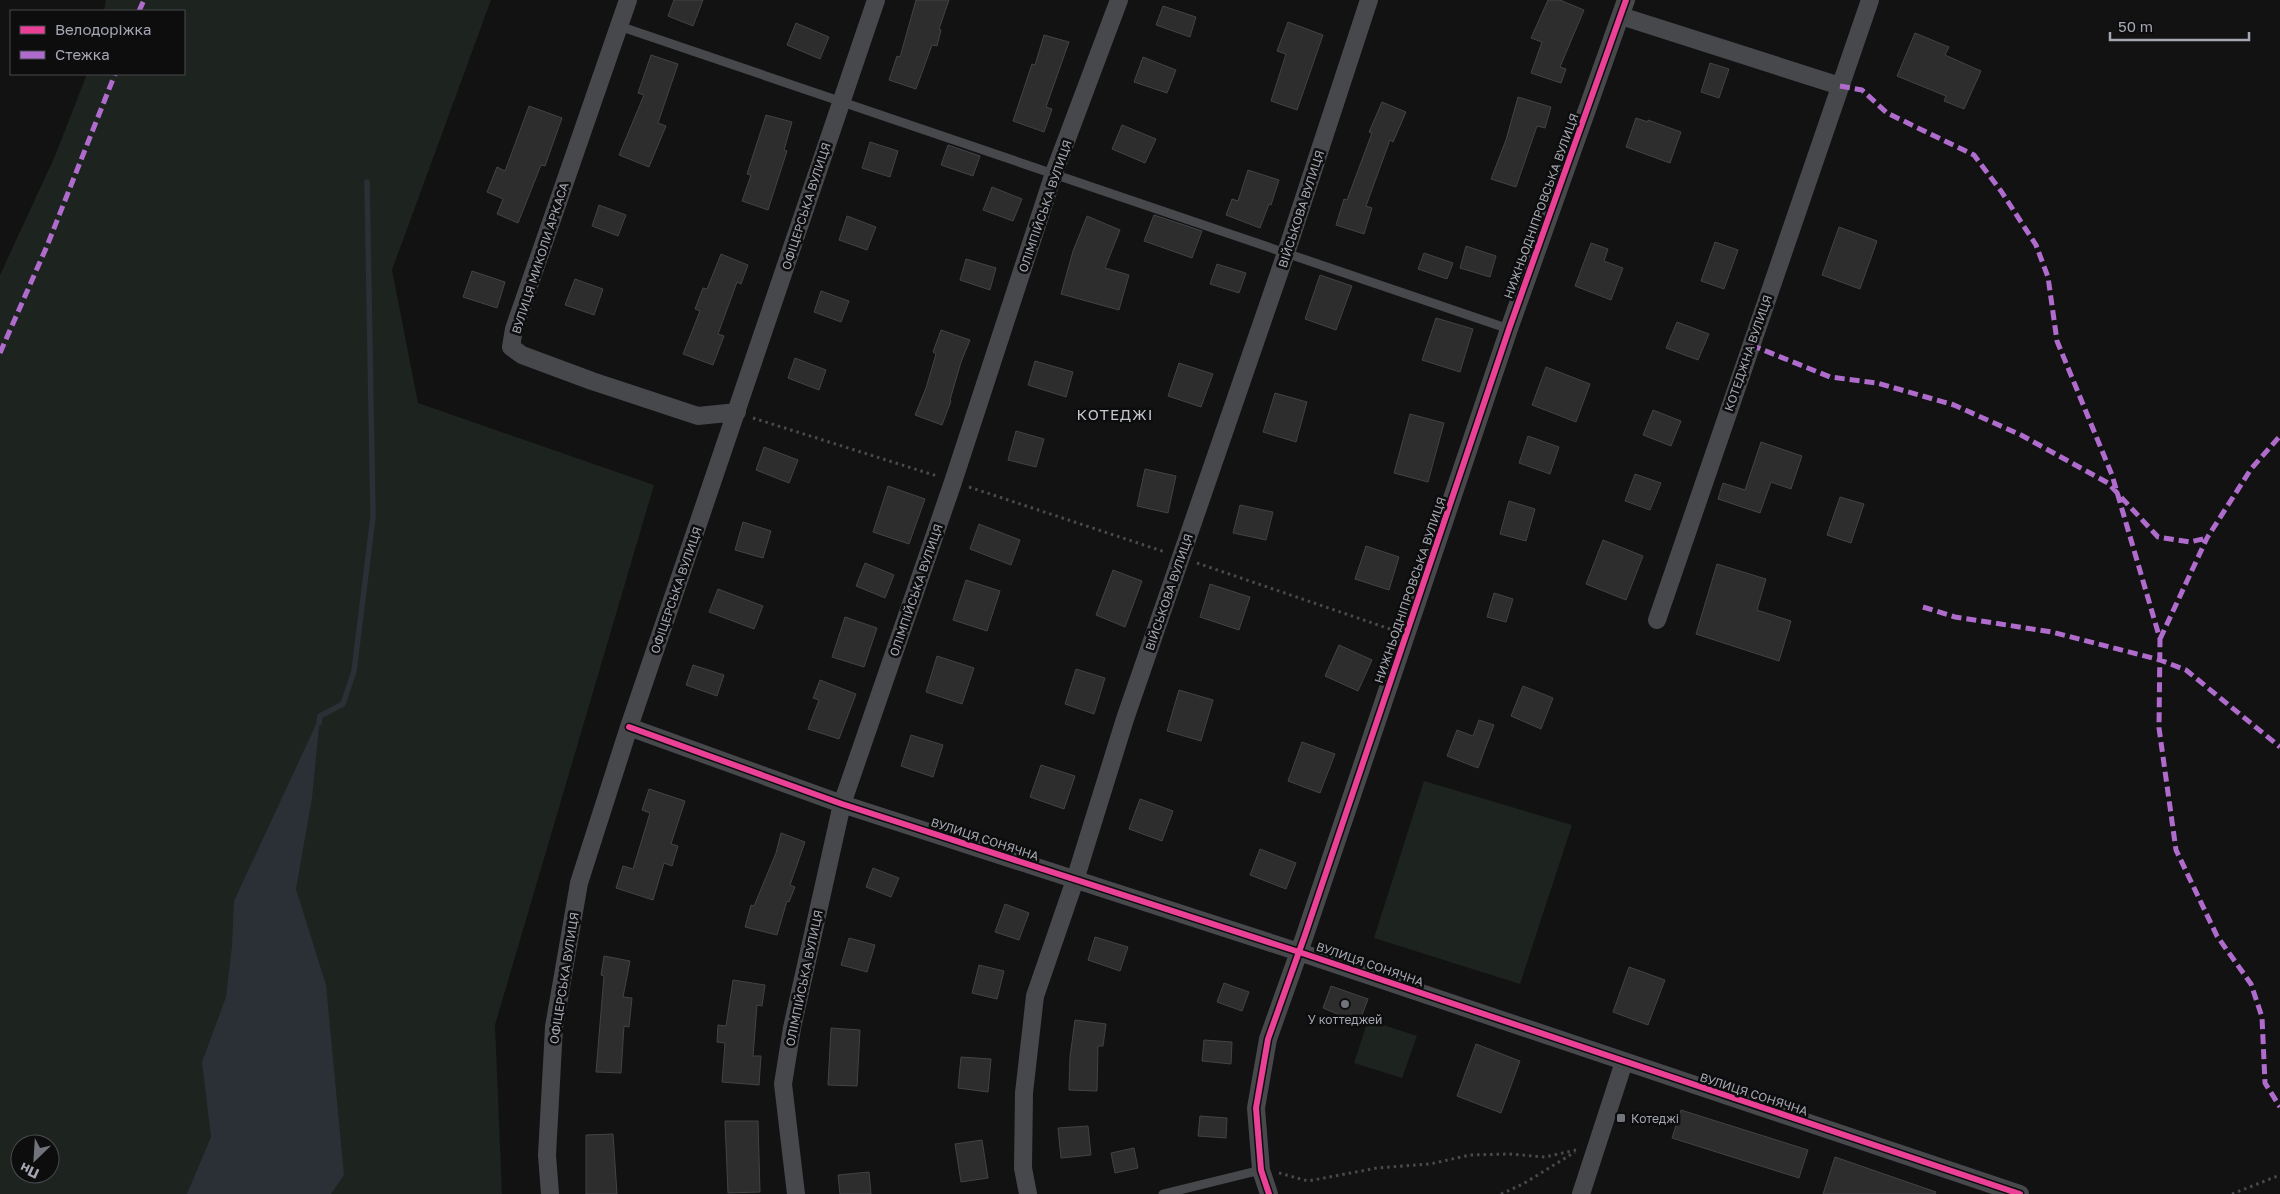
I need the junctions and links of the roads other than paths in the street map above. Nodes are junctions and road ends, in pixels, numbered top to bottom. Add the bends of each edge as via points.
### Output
1 (628, 0) edge
2 (876, 0) edge
3 (1118, 0) edge
4 (1369, 0) edge
5 (1870, 0) edge
6 (1623, 8) edge
7 (619, 26) junction
8 (1840, 86) junction
9 (840, 103) junction
10 (1054, 173) junction
11 (1286, 254) junction
12 (1509, 329) junction
13 (737, 412) junction
14 (1657, 620) dead end
15 (629, 726) junction
16 (842, 804) junction
17 (1075, 880) junction
18 (1300, 952) junction
19 (1624, 1062) junction
20 (1262, 1170) junction
21 (550, 1194) edge
22 (796, 1194) edge
23 (1028, 1194) edge
24 (1163, 1194) edge
25 (1269, 1194) edge
26 (1581, 1194) edge
27 (2020, 1194) edge

1 - 7 street, ВУЛИЦЯ МИКОЛИ АРКАСА
2 - 9 street, ОФІЦЕРСЬКА ВУЛИЦЯ
3 - 10 street, ОЛІМПІЙСЬКА ВУЛИЦЯ
4 - 11 street, ВІЙСЬКОВА ВУЛИЦЯ
5 - 8 street, КОТЕДЖНА ВУЛИЦЯ
6 - 8 street
6 - 12 street, НИЖНЬОДНІПРОВСЬКА ВУЛИЦЯ
7 - 9 lane
7 - 13 street, ВУЛИЦЯ МИКОЛИ АРКАСА via 514,330 511,347 522,355 592,381 698,416
8 - 14 street, КОТЕДЖНА ВУЛИЦЯ
9 - 10 lane
9 - 13 street, ОФІЦЕРСЬКА ВУЛИЦЯ
10 - 11 lane
10 - 16 street, ОЛІМПІЙСЬКА ВУЛИЦЯ via 953,482
11 - 12 lane
11 - 17 street, ВІЙСЬКОВА ВУЛИЦЯ via 1125,719
12 - 18 street, НИЖНЬОДНІПРОВСЬКА ВУЛИЦЯ
13 - 15 street, ОФІЦЕРСЬКА ВУЛИЦЯ
15 - 16 street, ВУЛИЦЯ СОНЯЧНА
15 - 21 street, ОФІЦЕРСЬКА ВУЛИЦЯ via 580,883 554,1028 547,1155
16 - 17 street, ВУЛИЦЯ СОНЯЧНА
16 - 22 street, ОЛІМПІЙСЬКА ВУЛИЦЯ via 792,1028 783,1084
17 - 18 street, ВУЛИЦЯ СОНЯЧНА
17 - 23 street, ВІЙСЬКОВА ВУЛИЦЯ via 1035,996 1024,1093 1023,1168
18 - 19 street, ВУЛИЦЯ СОНЯЧНА
18 - 20 street, НИЖНЬОДНІПРОВСЬКА ВУЛИЦЯ via 1267,1049 1256,1108
19 - 26 street
19 - 27 street, ВУЛИЦЯ СОНЯЧНА
20 - 24 lane
20 - 25 street, НИЖНЬОДНІПРОВСЬКА ВУЛИЦЯ

